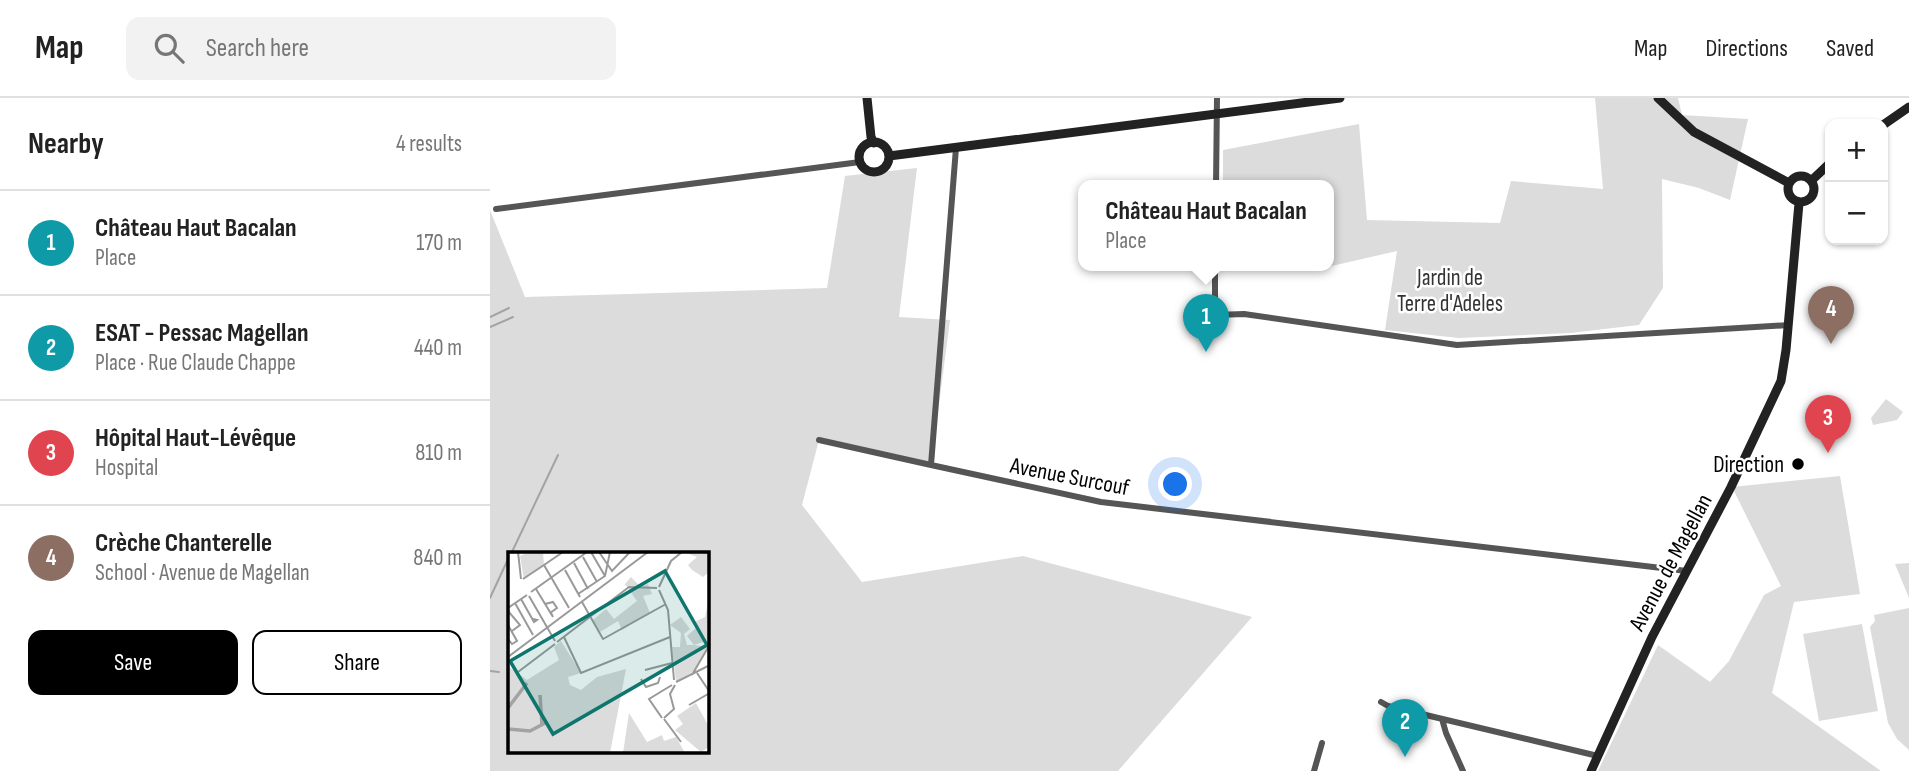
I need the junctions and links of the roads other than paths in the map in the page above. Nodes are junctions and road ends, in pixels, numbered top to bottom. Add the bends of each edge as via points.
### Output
1 (867, 98) edge
2 (1217, 98) edge
3 (1340, 98) edge
4 (1658, 98) edge
5 (1909, 107) edge
6 (1217, 114) junction
7 (1888, 122) edge
8 (874, 143) junction
9 (956, 148) junction
10 (889, 156) junction
11 (860, 162) junction
12 (1825, 168) edge
13 (1216, 180) edge
14 (1811, 181) junction
15 (1789, 183) junction
16 (1799, 203) junction
17 (496, 209) dead end
18 (1215, 271) edge
19 (1789, 325) junction
20 (819, 440) dead end
21 (931, 465) junction
22 (1687, 571) junction
23 (1381, 702) dead end
24 (1442, 719) junction
25 (1322, 743) dead end
26 (1598, 756) junction
27 (1314, 771) edge
28 (1463, 771) edge
29 (1591, 771) edge

1 - 8 street
2 - 6 street
3 - 6 street
4 - 15 street via 1694,132
5 - 7 street
6 - 9 street
6 - 13 street
8 - 10 street via 882,145
8 - 11 street via 862,149
9 - 10 street
9 - 21 street
10 - 11 street via 884,169 875,172
11 - 17 street
12 - 14 street
14 - 15 street via 1799,176
14 - 16 street via 1811,198
15 - 16 street via 1788,195
16 - 19 street, Avenue de Magellan
18 - 19 street via 1215,315 1244,314 1457,345
19 - 22 street, Avenue de Magellan via 1776,394
20 - 21 street, Avenue Surcouf
21 - 22 street, Avenue Surcouf via 1101,502
22 - 26 street, Avenue de Magellan
23 - 24 street
24 - 26 street
24 - 28 street
25 - 27 street
26 - 29 street, Avenue de Magellan

